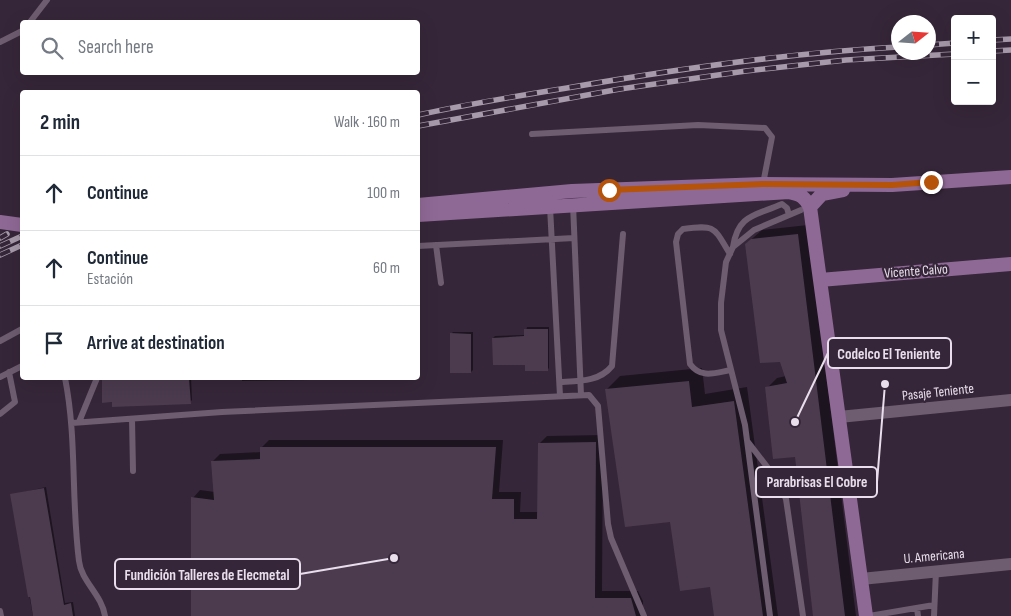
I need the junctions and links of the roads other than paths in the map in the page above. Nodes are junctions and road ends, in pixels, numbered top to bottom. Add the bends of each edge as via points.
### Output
1 (47, 0) edge
2 (32, 20) edge
3 (20, 32) edge
4 (0, 42) edge
5 (532, 134) dead end
6 (1011, 176) edge
7 (763, 184) junction
8 (892, 185) junction
9 (573, 198) junction
10 (549, 200) junction
11 (420, 204) edge
12 (806, 209) junction
13 (420, 215) edge
14 (789, 215) junction
15 (0, 222) edge
16 (20, 225) edge
17 (623, 234) dead end
18 (574, 238) junction
19 (552, 239) junction
20 (436, 245) junction
21 (420, 246) edge
22 (733, 247) junction
23 (730, 254) junction
24 (1011, 264) edge
25 (820, 280) junction
26 (441, 283) dead end
27 (20, 330) edge
28 (0, 340) edge
29 (20, 367) edge
30 (731, 370) junction
31 (9, 372) junction
32 (0, 377) edge
33 (65, 380) edge
34 (96, 380) edge
35 (580, 381) junction
36 (560, 382) junction
37 (581, 395) junction
38 (560, 396) junction
39 (1011, 400) edge
40 (0, 414) edge
41 (839, 417) junction
42 (132, 419) junction
43 (76, 423) junction
44 (747, 441) junction
45 (133, 471) dead end
46 (1011, 564) edge
47 (936, 571) junction
48 (860, 579) junction
49 (934, 605) junction
50 (917, 608) junction
51 (0, 611) edge
52 (1, 616) edge
53 (105, 616) edge
54 (644, 616) edge
55 (770, 616) edge
56 (803, 616) edge
57 (866, 616) edge
58 (869, 616) edge
59 (918, 616) edge
60 (934, 616) edge

1 - 2 lane
3 - 4 lane
5 - 7 lane via 698,125 765,128 772,137
6 - 8 main road
7 - 8 main road
7 - 9 main road
8 - 12 main road via 828,192 816,198
9 - 10 main road
9 - 12 main road via 789,192 799,194
9 - 18 lane
10 - 11 main road
10 - 13 main road
10 - 19 lane
12 - 14 lane
12 - 25 main road
14 - 22 lane via 754,230
14 - 22 lane via 782,204 747,218 735,234
15 - 16 main road
17 - 35 lane via 612,366 596,379
18 - 19 lane
18 - 35 lane
19 - 20 lane
19 - 36 lane
20 - 21 lane
20 - 26 lane
22 - 23 lane
23 - 30 lane via 724,272 720,312
23 - 30 lane via 711,227 682,229 678,234 676,242 690,364 695,372 704,375
24 - 25 main road, Vicente Calvo
25 - 41 main road
27 - 28 lane
29 - 31 lane
30 - 44 lane
31 - 32 lane
31 - 40 lane via 15,402
33 - 43 lane
34 - 43 lane
35 - 36 lane
35 - 37 lane
36 - 38 lane
37 - 38 lane
37 - 54 lane via 589,395 598,406 608,524 618,558
38 - 42 lane
39 - 41 street, Pasaje Teniente
41 - 48 main road
42 - 43 lane
42 - 45 lane
43 - 53 lane via 72,464 79,563 102,604
44 - 55 lane
44 - 56 lane via 778,481 786,498
46 - 47 street, U. Americana
47 - 48 street, U. Americana
47 - 49 lane
48 - 57 main road
49 - 50 lane
49 - 60 lane
50 - 58 lane
50 - 59 lane
51 - 52 lane

